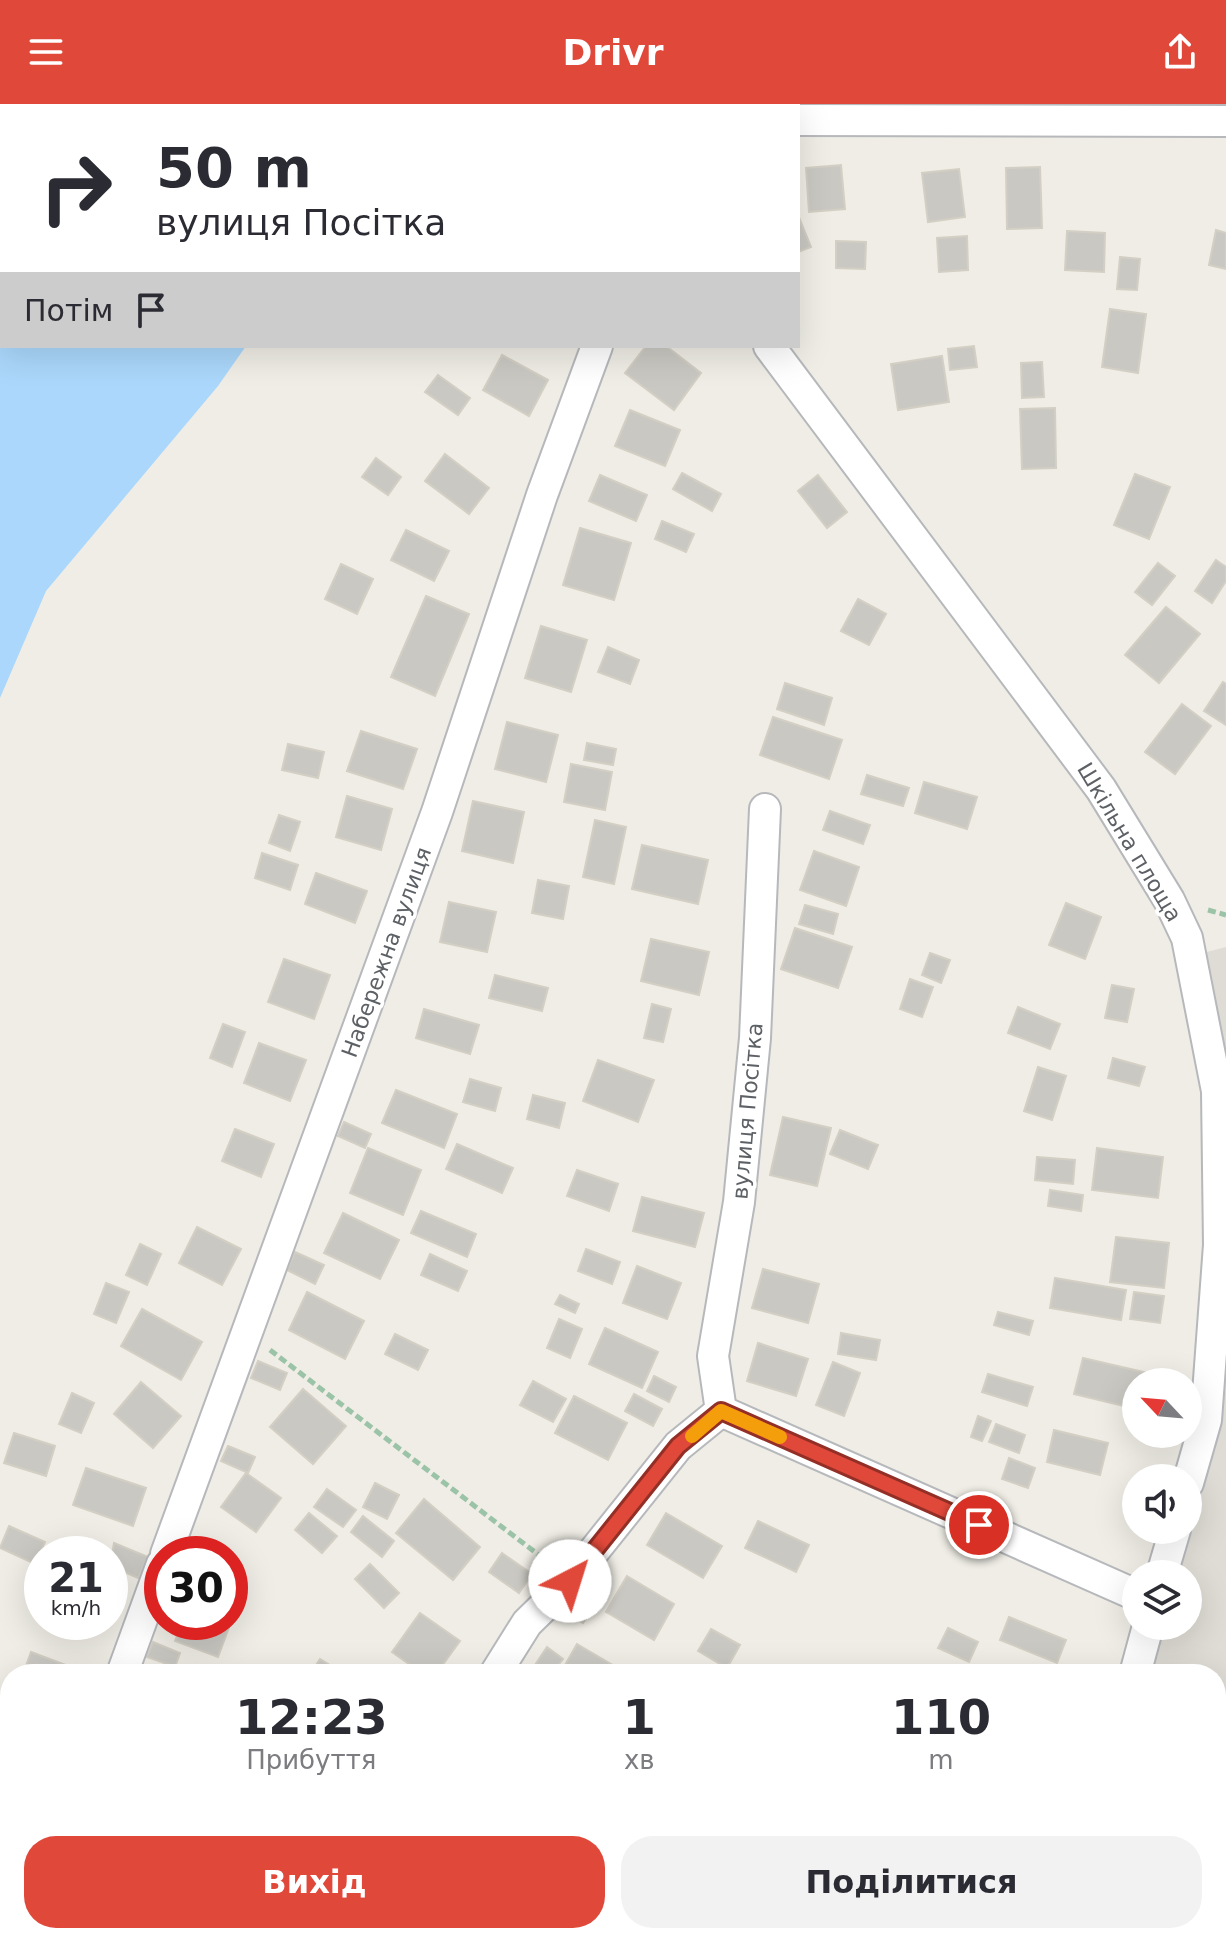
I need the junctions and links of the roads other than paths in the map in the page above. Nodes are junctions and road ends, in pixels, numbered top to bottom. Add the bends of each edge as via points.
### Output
1 (800, 120) edge
2 (1226, 121) edge
3 (596, 348) edge
4 (770, 348) edge
5 (765, 809) dead end
6 (721, 1411) junction
7 (1193, 1464) edge
8 (173, 1536) edge
9 (1122, 1589) edge
10 (144, 1614) edge
11 (1144, 1640) edge
12 (126, 1664) edge
13 (501, 1664) edge
14 (1138, 1664) edge

1 - 2 street
3 - 8 street, Набережна вулиця via 437,812
4 - 7 street, Шкільна площа via 1101,789 1187,938 1217,1091 1219,1245 1206,1420
5 - 6 street, вулиця Посітка via 751,1083 739,1202 713,1356
6 - 9 street
6 - 13 street via 678,1446 570,1581 527,1623
10 - 12 street
11 - 14 street

